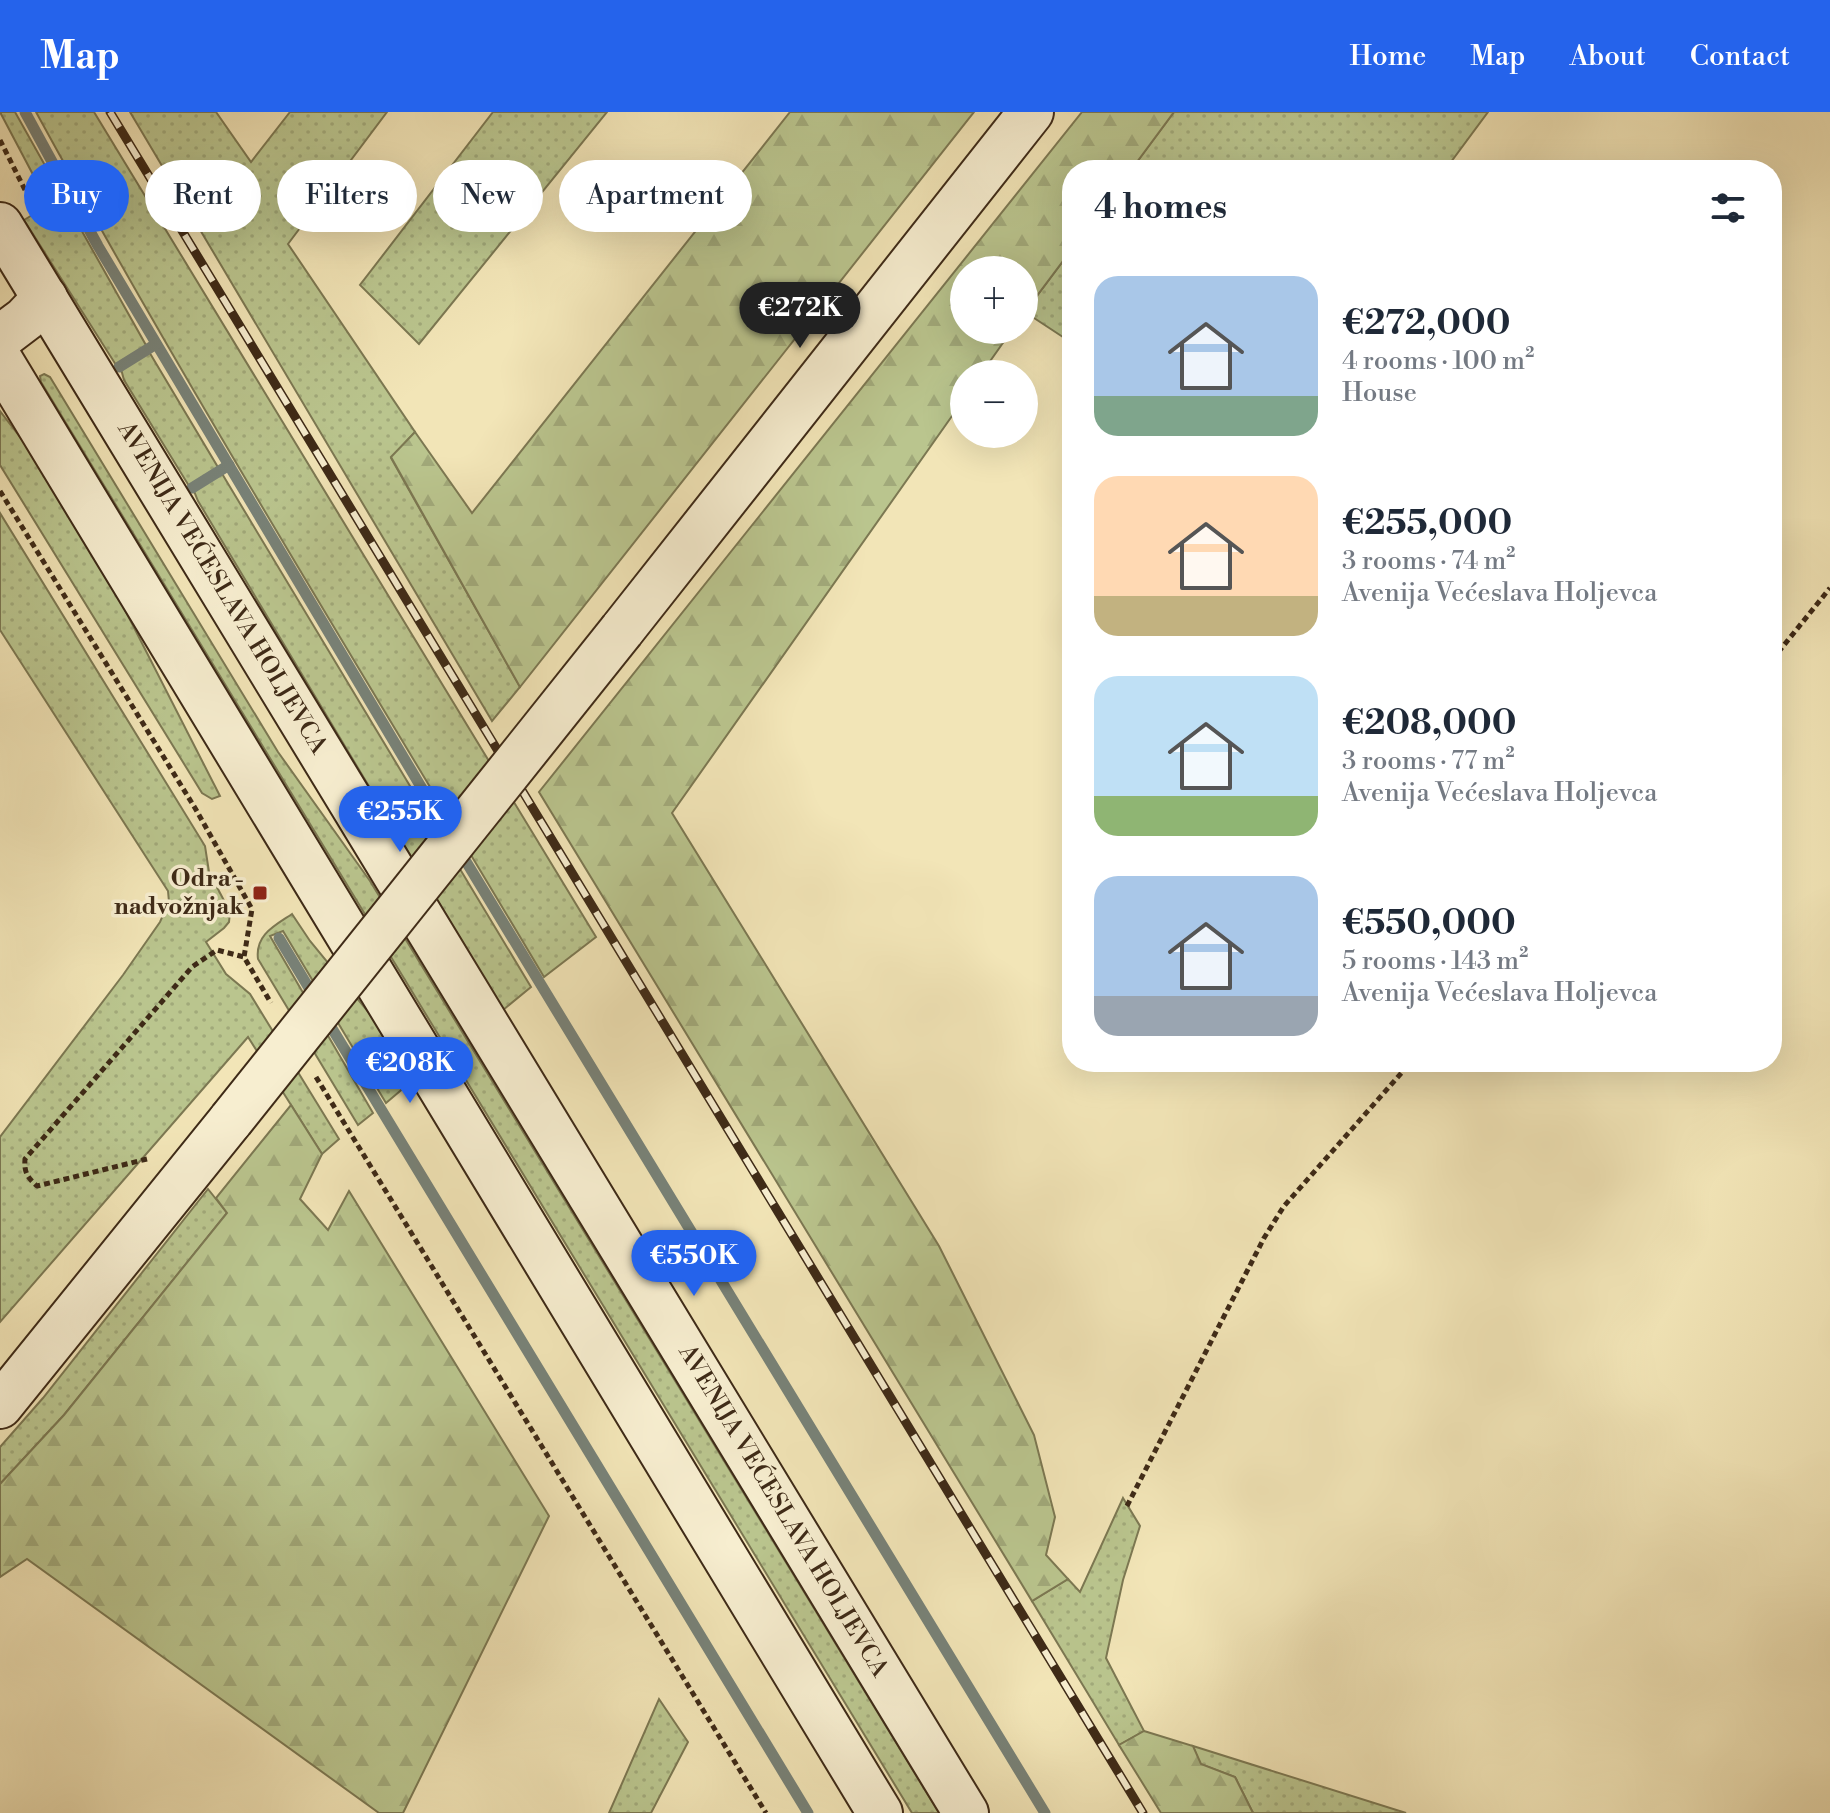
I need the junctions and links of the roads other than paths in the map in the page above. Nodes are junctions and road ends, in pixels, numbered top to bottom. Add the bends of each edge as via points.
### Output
1 (1031, 112) edge
2 (6, 211) edge
3 (0, 297) edge
4 (45, 298) junction
5 (0, 338) edge
6 (0, 360) edge
7 (0, 1406) edge
8 (880, 1813) edge
9 (966, 1813) edge

1 - 7 main road, bridge
2 - 4 main road, AVENIJA VEĆESLAVA HOLJEVCA
3 - 4 main road
4 - 5 main road
4 - 9 main road, AVENIJA VEĆESLAVA HOLJEVCA
6 - 8 main road

